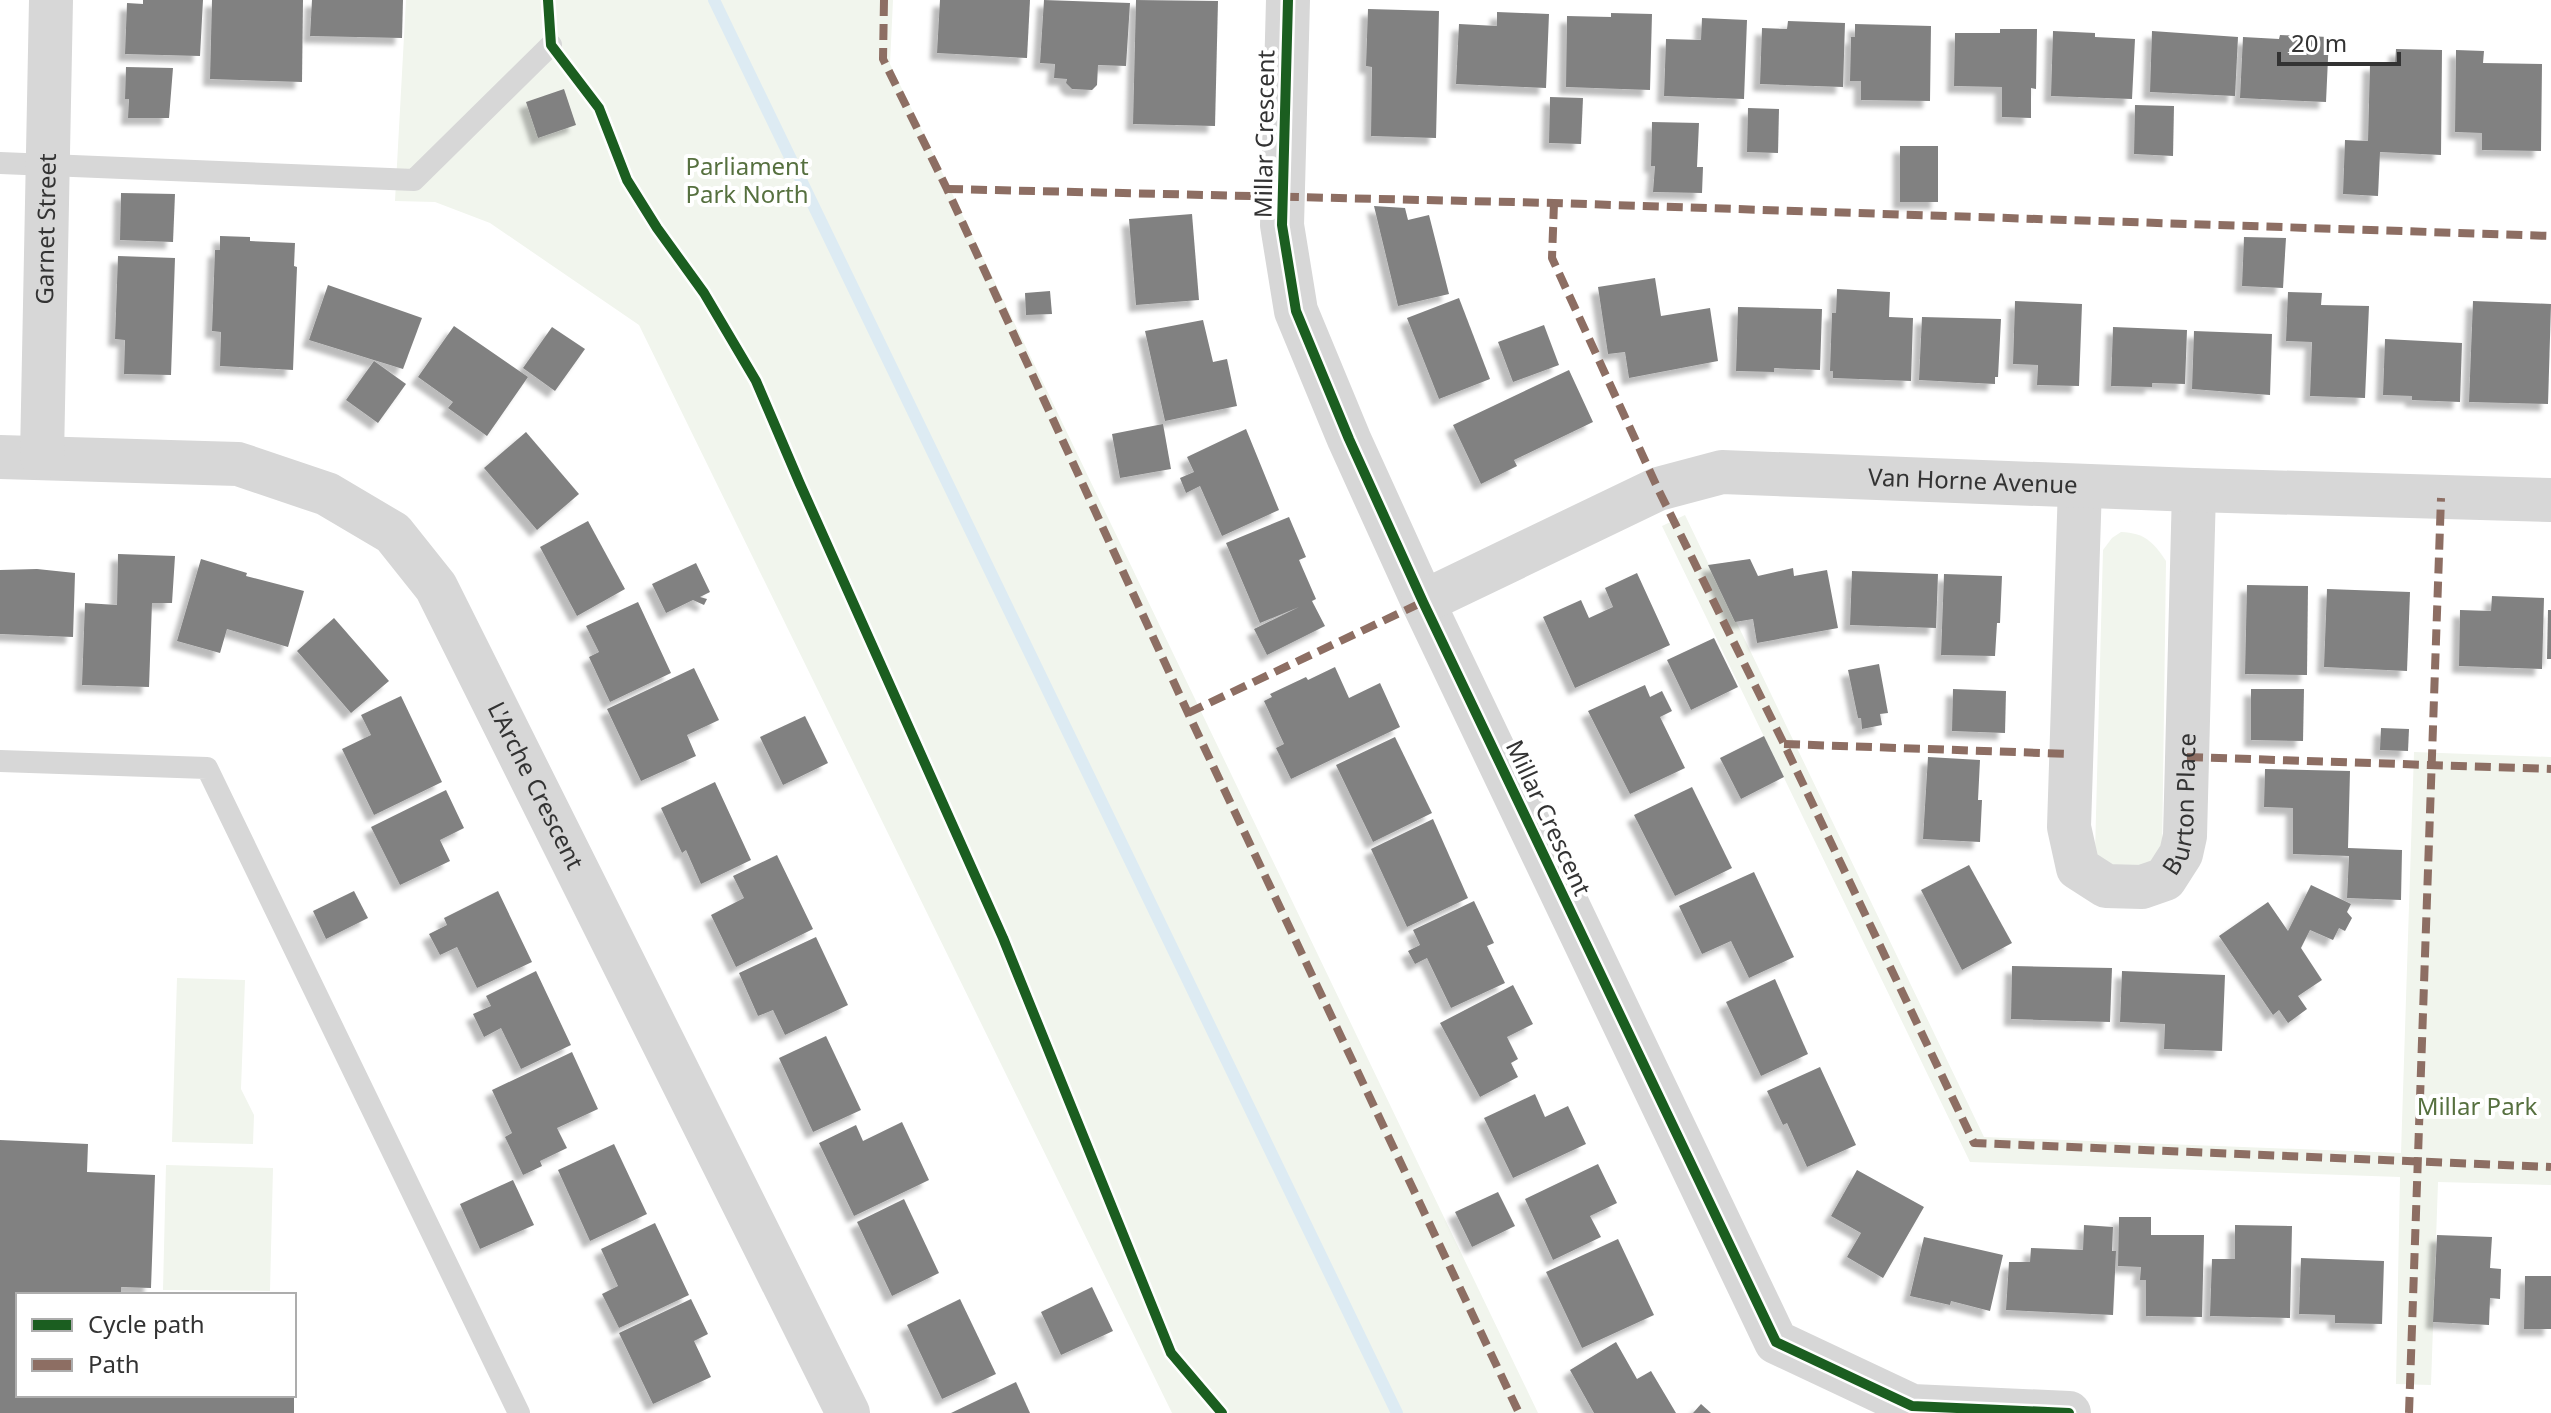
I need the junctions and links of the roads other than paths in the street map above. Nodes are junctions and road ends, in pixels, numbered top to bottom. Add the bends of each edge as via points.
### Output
1 (51, 0) edge
2 (1288, 0) edge
3 (551, 45) dead end
4 (0, 163) edge
5 (48, 165) junction
6 (21, 457) edge
7 (2080, 486) junction
8 (2194, 490) junction
9 (2551, 500) edge
10 (1423, 602) junction
11 (0, 761) edge
12 (519, 1413) edge
13 (848, 1413) edge
14 (2069, 1413) edge

1 - 5 street, Garnet Street
2 - 10 street, Millar Crescent via 1282,225 1296,311
3 - 5 lane via 414,180
4 - 5 lane
5 - 6 street, Garnet Street
6 - 13 street, L'Arche Crescent via 238,464 327,494 393,533 436,587
7 - 8 street, Van Horne Avenue
7 - 8 street, Burton Place via 2069,827 2078,868 2106,886 2142,887 2165,879 2181,854
7 - 10 street, Van Horne Avenue via 1722,472 1658,489
8 - 9 street, Van Horne Avenue
10 - 14 street, Millar Crescent via 1776,1342 1912,1406
11 - 12 lane via 207,768

